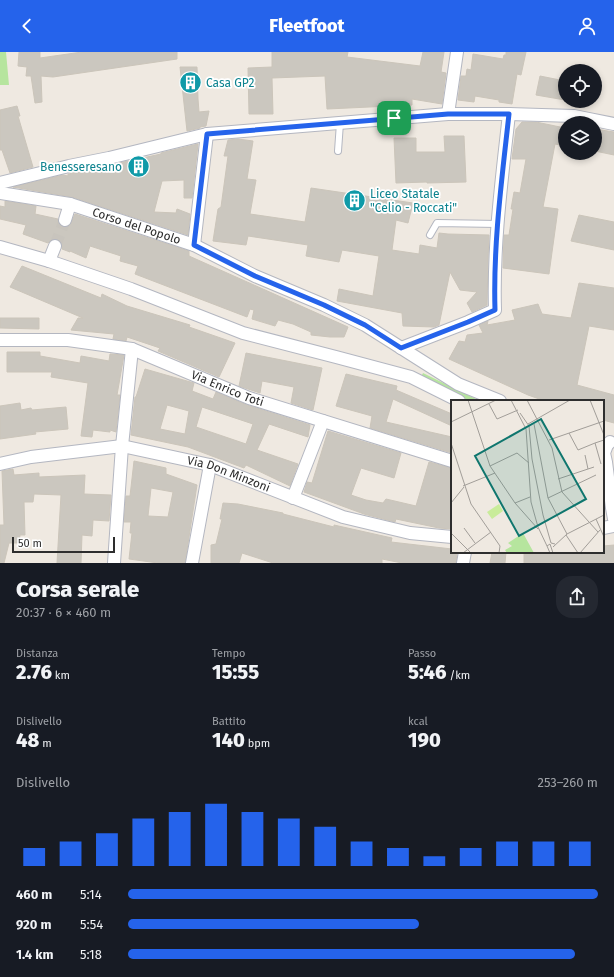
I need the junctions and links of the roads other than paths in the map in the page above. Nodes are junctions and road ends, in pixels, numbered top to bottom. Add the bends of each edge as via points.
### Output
1 (457, 52) edge
2 (448, 114) junction
3 (509, 114) junction
4 (340, 123) junction
5 (614, 124) edge
6 (207, 134) junction
7 (338, 150) dead end
8 (0, 183) edge
9 (0, 193) edge
10 (70, 204) junction
11 (65, 220) tunnel mouth
12 (498, 224) junction
13 (430, 235) dead end
14 (194, 245) junction
15 (55, 246) tunnel mouth
16 (0, 247) edge
17 (49, 261) junction
18 (0, 340) edge
19 (401, 348) junction
20 (132, 349) junction
21 (457, 400) edge
22 (498, 400) edge
23 (323, 421) junction
24 (609, 440) edge
25 (122, 446) junction
26 (451, 461) edge
27 (0, 464) edge
28 (608, 464) edge
29 (210, 465) junction
30 (293, 498) junction
31 (610, 511) edge
32 (614, 526) edge
33 (604, 528) edge
34 (451, 538) edge
35 (465, 553) edge
36 (114, 563) edge
37 (192, 563) edge
38 (463, 563) edge

1 - 2 street
2 - 3 street
2 - 4 street
3 - 5 street via 574,116
3 - 12 street
4 - 6 street
4 - 7 lane
6 - 8 street
6 - 14 street
9 - 10 street, Corso del Popolo
10 - 11 street
10 - 14 street, Corso del Popolo
12 - 13 lane via 437,223
12 - 19 street via 495,310
14 - 19 street, Corso del Popolo via 255,276 324,305
15 - 17 street
16 - 17 street
17 - 21 street via 131,289 243,333 411,377
18 - 20 street, Via Enrico Toti via 68,340
19 - 22 street, Corso del Popolo via 458,384
20 - 23 street, Via Enrico Toti via 249,398
20 - 25 street
23 - 26 street, Via Enrico Toti
23 - 30 street
24 - 28 street via 604,454
25 - 27 street, Via Don Minzoni via 31,457
25 - 29 street, Via Don Minzoni
25 - 36 street
28 - 31 street
29 - 30 street, Via Don Minzoni
29 - 37 street
30 - 34 street, Via Don Minzoni via 343,517 410,533
32 - 33 street
35 - 38 street

